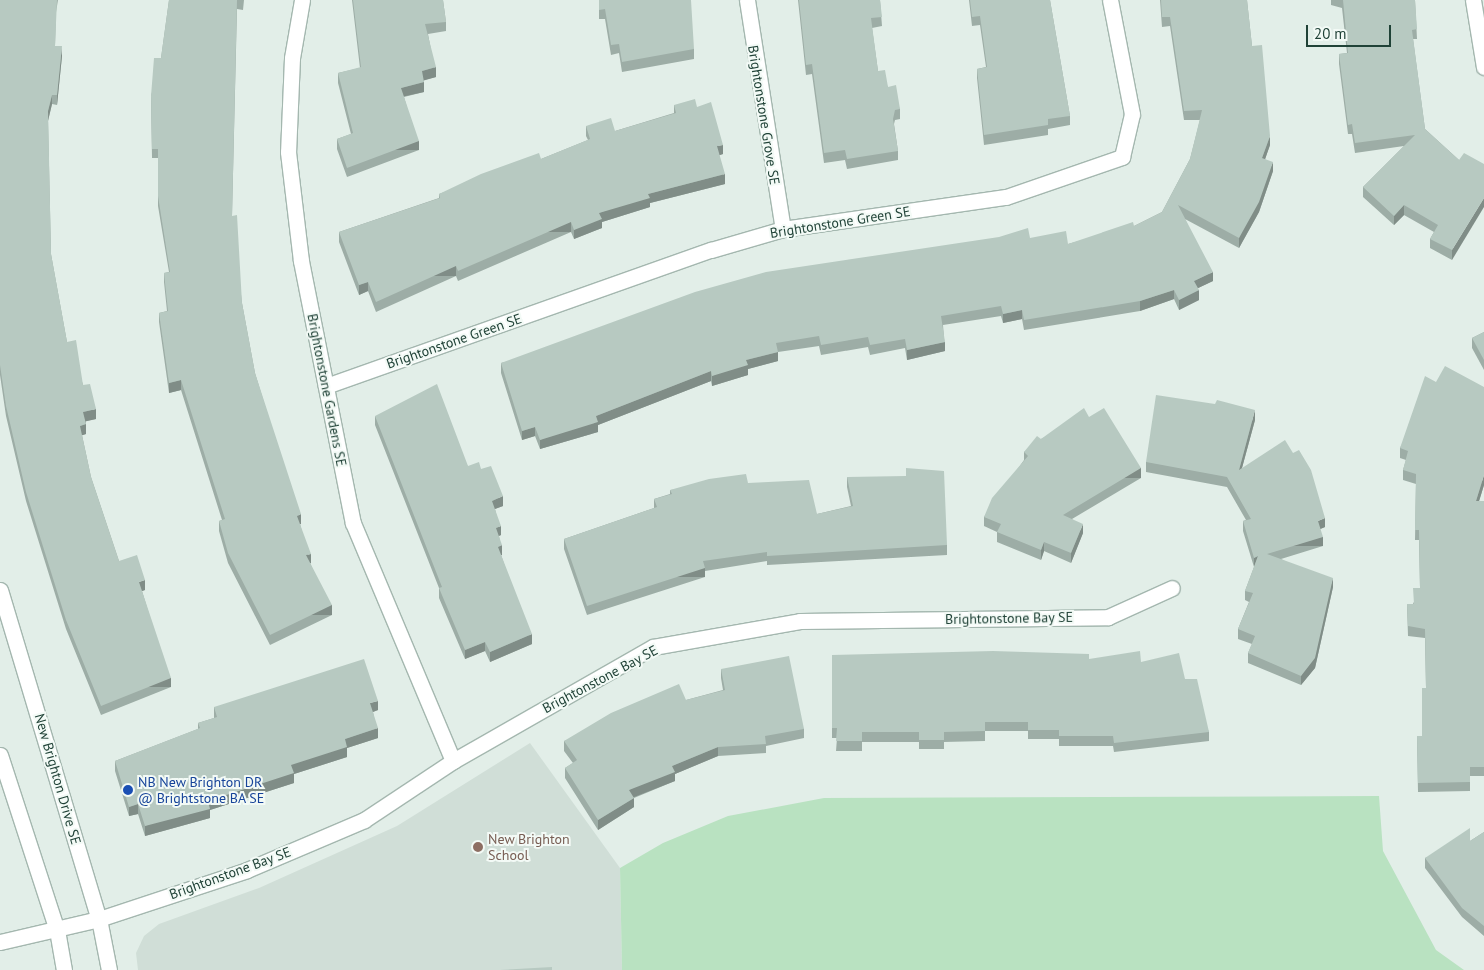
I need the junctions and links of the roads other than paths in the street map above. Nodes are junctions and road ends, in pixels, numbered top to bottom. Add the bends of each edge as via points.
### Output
1 (302, 0) edge
2 (747, 0) edge
3 (1110, 0) edge
4 (1473, 0) edge
5 (1484, 67) edge
6 (783, 229) junction
7 (326, 386) junction
8 (1172, 588) dead end
9 (0, 590) edge
10 (0, 755) edge
11 (453, 762) junction
12 (99, 918) junction
13 (56, 930) junction
14 (0, 942) edge
15 (64, 970) edge
16 (109, 970) edge

1 - 7 street, Brightonstone Gardens SE via 292,58 288,152 302,261
2 - 6 street, Brightonstone Grove SE
3 - 6 street, Brightonstone Green SE via 1132,114 1122,157 1006,197
4 - 5 street
6 - 7 street, Brightonstone Green SE
7 - 11 street, Brightonstone Gardens SE via 353,523
8 - 11 street, Brightonstone Bay SE via 1108,617 800,622 654,646
9 - 12 street, New Brighton Drive SE
10 - 13 street
11 - 12 street, Brightonstone Bay SE via 355,824 247,870
12 - 13 street, Brightonstone Bay SE
12 - 16 street, New Brighton Drive SE
13 - 14 street, Brightonstone Bay SE
13 - 15 street

